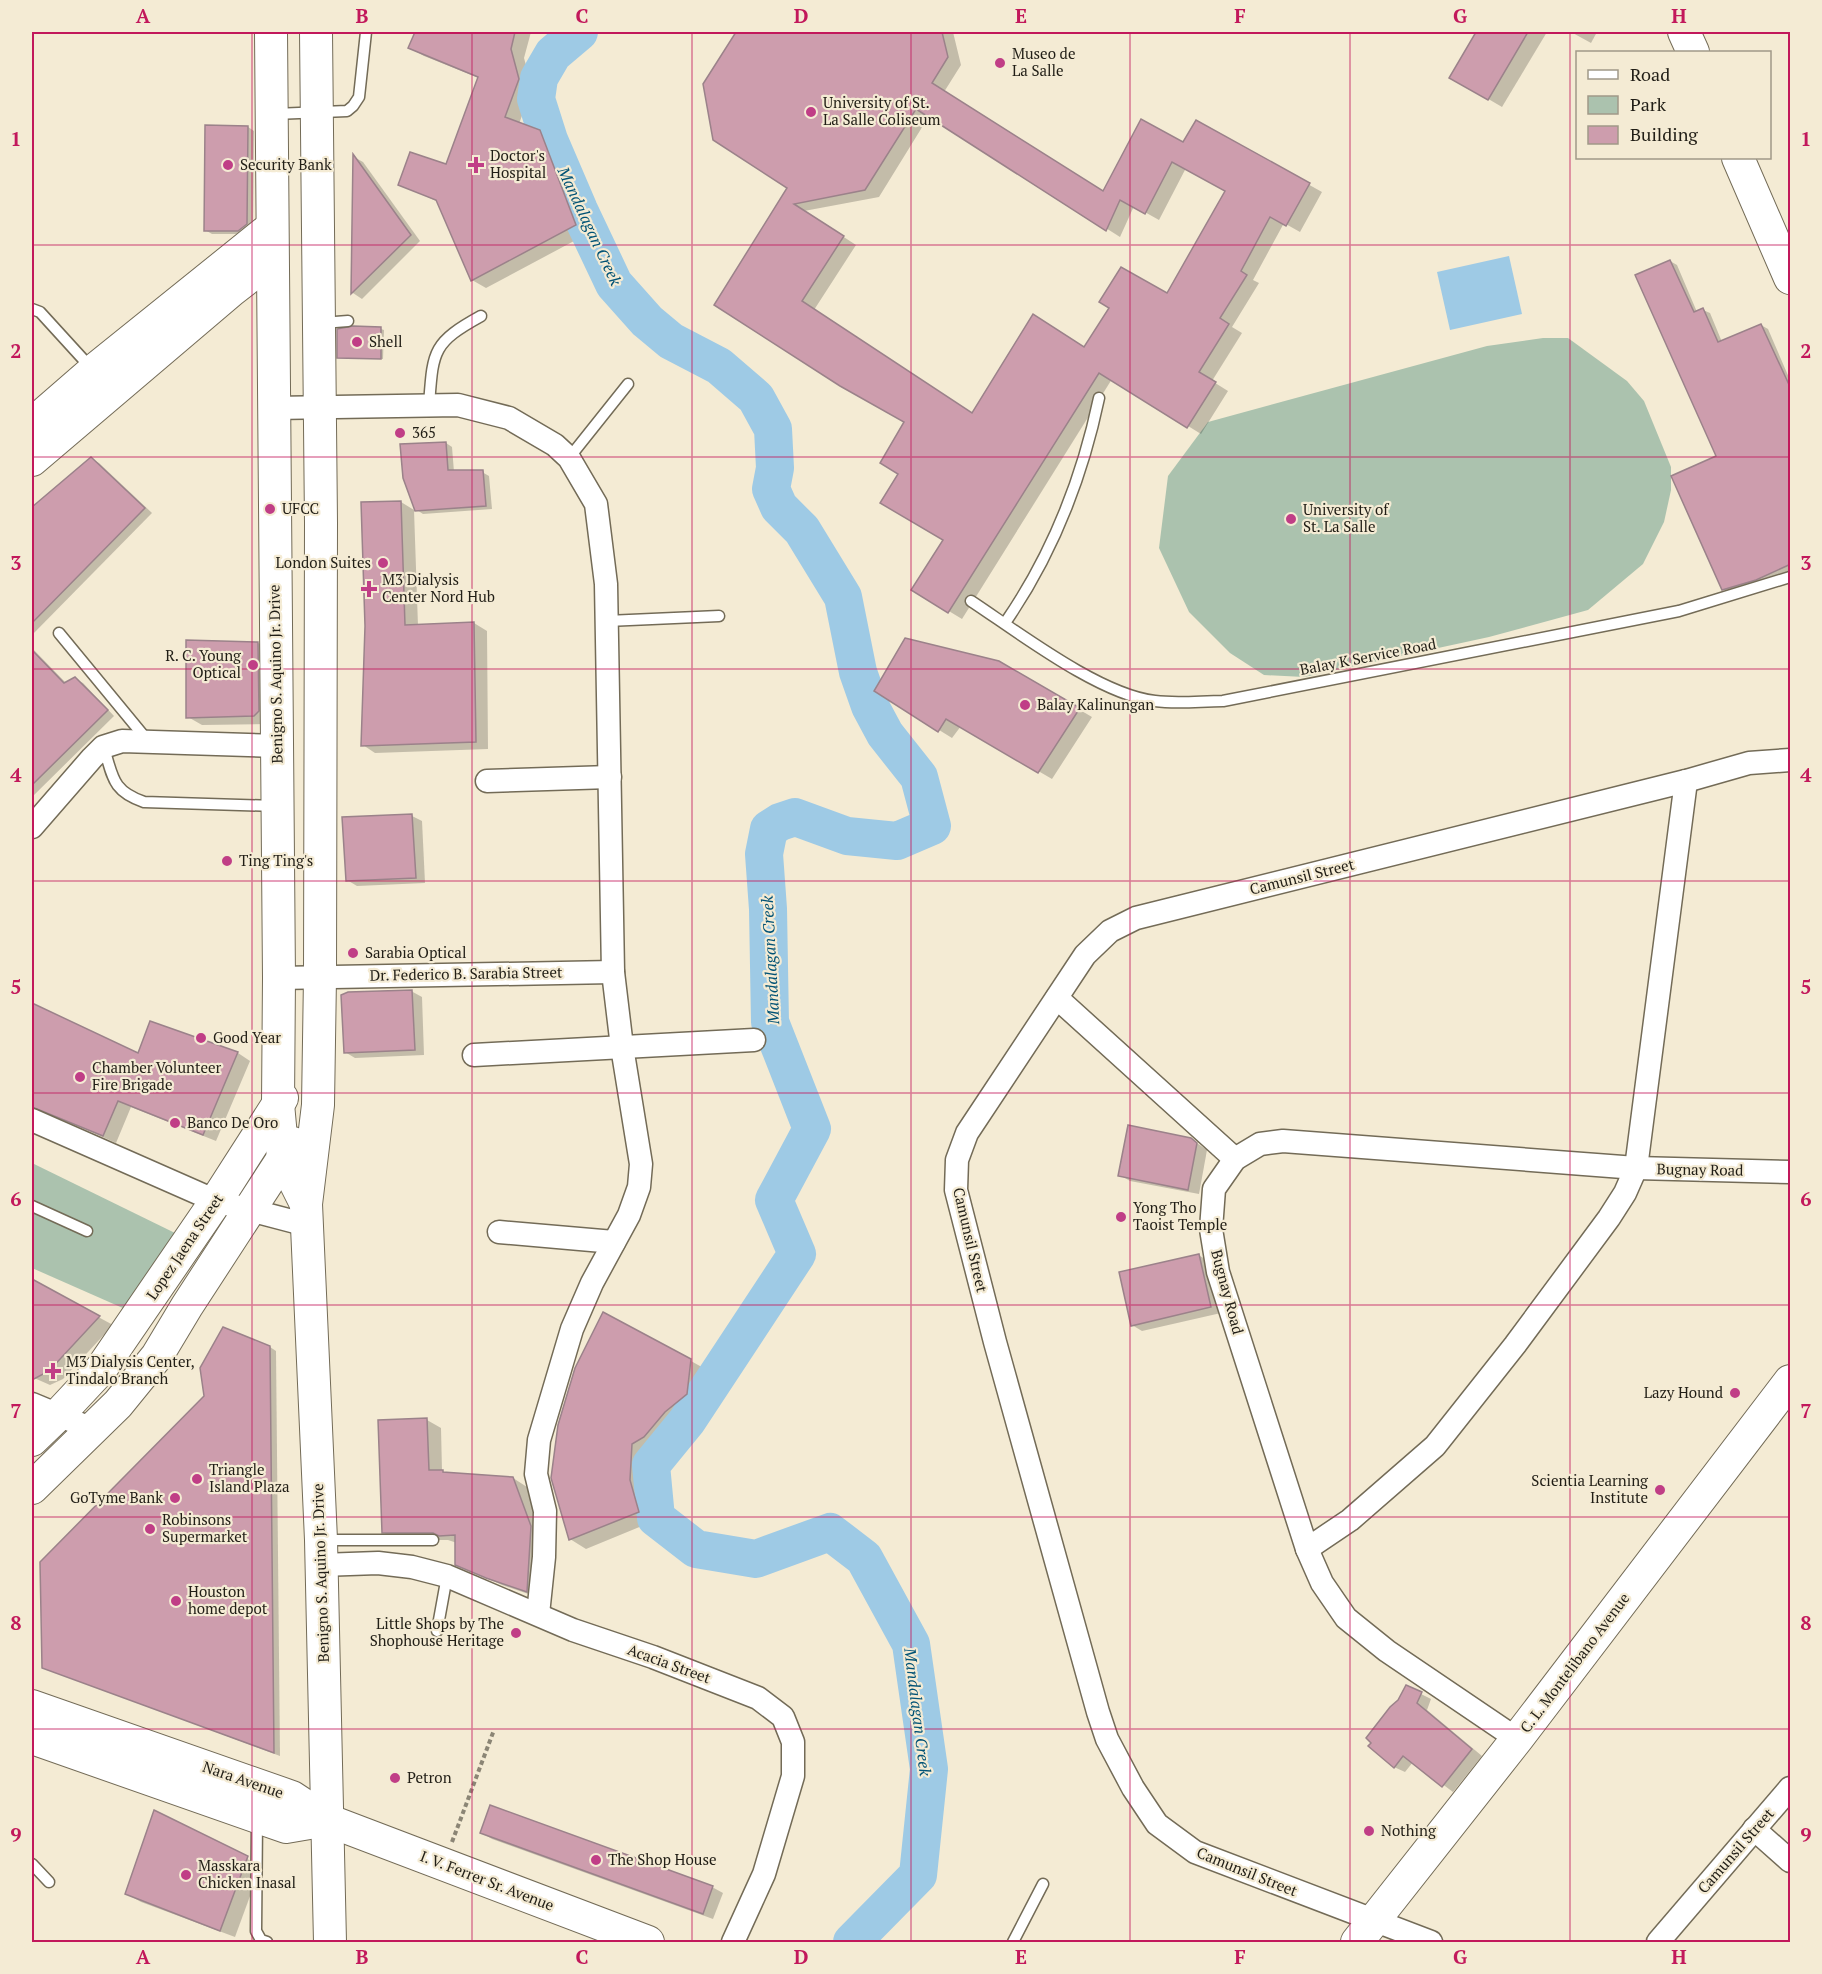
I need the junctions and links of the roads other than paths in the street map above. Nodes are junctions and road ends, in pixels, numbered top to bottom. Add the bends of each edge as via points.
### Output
1 (271, 32) edge
2 (316, 32) edge
3 (366, 32) edge
4 (1684, 32) edge
5 (1693, 51) edge
6 (317, 113) junction
7 (272, 114) junction
8 (1738, 159) edge
9 (272, 227) junction
10 (272, 259) junction
11 (1791, 278) edge
12 (32, 309) edge
13 (481, 316) dead end
14 (93, 371) junction
15 (628, 384) dead end
16 (1099, 398) dead end
17 (429, 405) junction
18 (319, 406) junction
19 (274, 408) junction
20 (32, 424) edge
21 (569, 458) junction
22 (32, 460) edge
23 (321, 523) junction
24 (275, 524) junction
25 (1791, 577) edge
26 (971, 601) dead end
27 (719, 616) dead end
28 (607, 621) junction
29 (1005, 623) junction
30 (59, 633) dead end
31 (149, 742) junction
32 (277, 746) junction
33 (104, 747) junction
34 (1791, 760) edge
35 (610, 777) junction
36 (487, 781) dead end
37 (1686, 781) junction
38 (277, 806) junction
39 (32, 827) edge
40 (613, 972) junction
41 (320, 977) junction
42 (279, 978) junction
43 (1057, 998) junction
44 (319, 1039) junction
45 (754, 1040) dead end
46 (622, 1047) junction
47 (474, 1055) dead end
48 (278, 1104) junction
49 (318, 1105) junction
50 (32, 1120) edge
51 (284, 1158) junction
52 (1235, 1159) junction
53 (1636, 1168) junction
54 (1791, 1172) edge
55 (216, 1201) junction
56 (32, 1206) edge
57 (249, 1210) junction
58 (307, 1214) junction
59 (87, 1231) dead end
60 (499, 1232) dead end
61 (614, 1242) junction
62 (157, 1288) junction
63 (187, 1306) junction
64 (1791, 1381) edge
65 (45, 1409) edge
66 (92, 1430) junction
67 (32, 1437) edge
68 (69, 1454) junction
69 (32, 1488) edge
70 (433, 1540) dead end
71 (1307, 1549) junction
72 (321, 1552) junction
73 (447, 1576) junction
74 (538, 1614) junction
75 (437, 1630) dead end
76 (39, 1724) edge
77 (1517, 1739) junction
78 (121, 1754) junction
79 (1791, 1788) edge
80 (257, 1817) junction
81 (327, 1820) junction
82 (1754, 1829) junction
83 (1791, 1861) edge
84 (32, 1864) edge
85 (49, 1882) dead end
86 (1044, 1884) dead end
87 (1365, 1932) edge
88 (267, 1942) edge
89 (330, 1942) edge
90 (648, 1942) edge
91 (733, 1942) edge
92 (1013, 1942) edge
93 (1431, 1942) edge
94 (1658, 1942) edge

1 - 7 main road, Benigno S. Aquino Jr. Drive
2 - 6 main road, Benigno S. Aquino Jr. Drive
3 - 6 lane via 359,97 347,111
4 - 5 main road
6 - 7 lane
6 - 18 main road, Benigno S. Aquino Jr. Drive via 334,322
7 - 9 main road, Benigno S. Aquino Jr. Drive
8 - 11 main road
9 - 10 main road, Benigno S. Aquino Jr. Drive
9 - 14 main road
10 - 19 main road, Benigno S. Aquino Jr. Drive
10 - 22 main road
12 - 14 lane via 40,312
13 - 17 lane via 447,336 436,353
14 - 20 main road
15 - 21 lane
16 - 29 lane via 1073,494 1024,595
17 - 18 street via 375,399
17 - 21 street via 458,405 509,418 555,445
18 - 19 street
18 - 23 main road, Benigno S. Aquino Jr. Drive
19 - 24 main road, Benigno S. Aquino Jr. Drive
21 - 28 street via 596,504
23 - 24 main road
23 - 41 main road, Benigno S. Aquino Jr. Drive
24 - 32 main road, Benigno S. Aquino Jr. Drive
25 - 29 lane, Balay K Service Road via 1679,610 1223,701 1154,701 1114,690
26 - 29 lane, Balay K Service Road
27 - 28 lane
28 - 35 street
30 - 31 lane
31 - 32 street
31 - 33 street via 123,741
32 - 38 main road, Benigno S. Aquino Jr. Drive
33 - 38 lane via 116,786 144,802
33 - 39 street
34 - 37 street, Camunsil Street via 1749,763
35 - 36 street
35 - 40 street
37 - 43 street, Camunsil Street via 1136,918 1110,931 1085,955
37 - 53 street
38 - 42 main road, Benigno S. Aquino Jr. Drive
40 - 41 street, Dr. Federico B. Sarabia Street
40 - 46 street
41 - 42 street, Dr. Federico B. Sarabia Street
41 - 44 main road, Benigno S. Aquino Jr. Drive
42 - 48 main road, Benigno S. Aquino Jr. Drive
43 - 52 street
43 - 87 street, Camunsil Street via 968,1133 957,1160 956,1190 1098,1712 1107,1739 1157,1824 1195,1852
44 - 48 main road, Lopez Jaena Street
44 - 49 main road, Benigno S. Aquino Jr. Drive
45 - 46 street
46 - 47 street
46 - 61 street via 641,1164 633,1206
48 - 51 main road, Benigno S. Aquino Jr. Drive
48 - 55 main road, Lopez Jaena Street
49 - 51 main road
49 - 58 main road, Benigno S. Aquino Jr. Drive
50 - 55 street
51 - 57 main road
51 - 58 main road, Benigno S. Aquino Jr. Drive
52 - 53 street, Bugnay Road via 1260,1144 1282,1141
52 - 71 street, Bugnay Road via 1214,1188 1211,1229 1218,1272
53 - 54 street, Bugnay Road
53 - 71 street via 1609,1218 1435,1446 1350,1520
55 - 57 street
55 - 62 main road, Lopez Jaena Street
56 - 59 lane
57 - 58 street
57 - 63 main road
58 - 72 main road, Benigno S. Aquino Jr. Drive
60 - 61 street
61 - 74 street via 573,1329 539,1440 536,1474 545,1511
62 - 63 main road
62 - 65 main road, Lopez Jaena Street via 101,1369
63 - 66 main road via 157,1356
64 - 77 main road, C. L. Montelibano Avenue
65 - 66 street
65 - 67 main road, Lopez Jaena Street
66 - 68 main road
67 - 68 street
68 - 69 main road
70 - 72 lane
71 - 77 street, Bugnay Road via 1322,1583 1346,1618 1387,1651
72 - 73 street, Acacia Street
72 - 81 main road, Benigno S. Aquino Jr. Drive
73 - 74 street, Acacia Street
73 - 75 lane
74 - 91 street, Acacia Street via 758,1698 783,1717 793,1742 793,1776 764,1874
76 - 78 main road, Nara Avenue
77 - 87 main road, C. L. Montelibano Avenue
78 - 80 main road, Nara Avenue
78 - 81 main road, Nara Avenue via 292,1797
79 - 82 street, Camunsil Street
80 - 81 main road, Nara Avenue via 286,1827
80 - 88 lane via 255,1931
81 - 89 main road, Benigno S. Aquino Jr. Drive
81 - 90 main road, I. V. Ferrer Sr. Avenue
82 - 83 street
82 - 94 street, Camunsil Street
84 - 85 lane
86 - 92 lane
87 - 93 street, Camunsil Street

